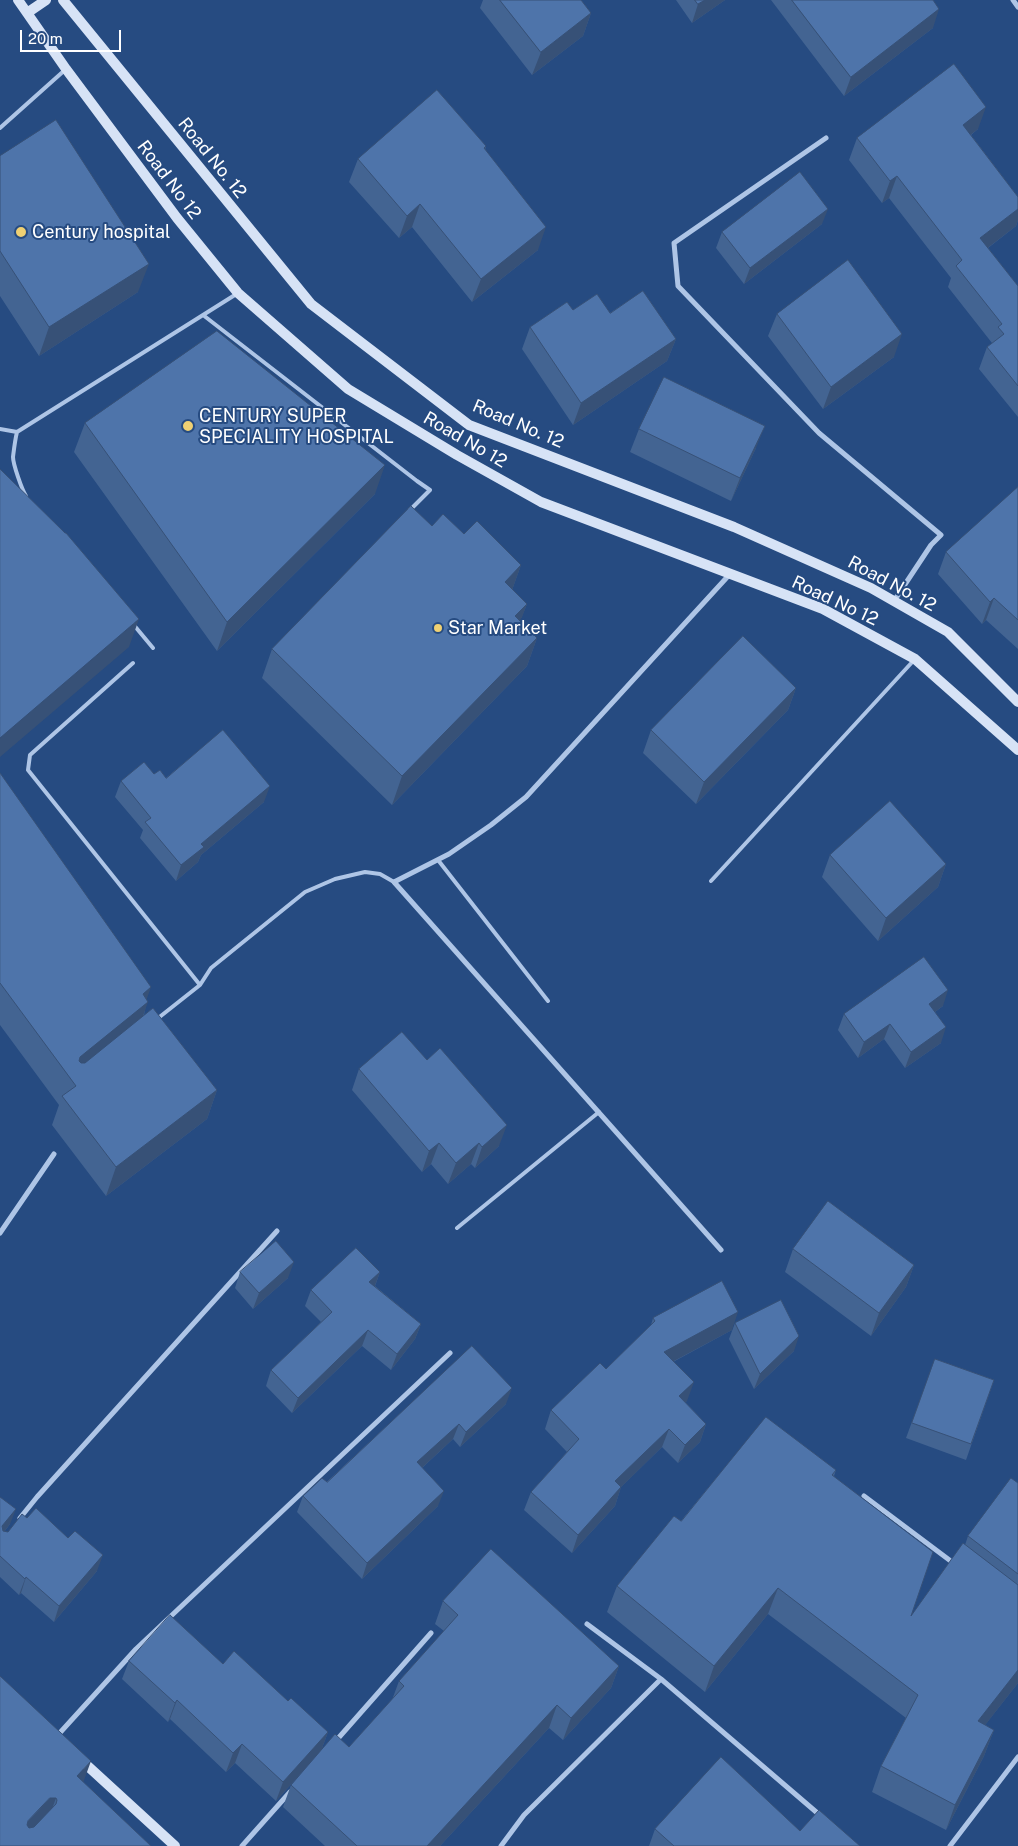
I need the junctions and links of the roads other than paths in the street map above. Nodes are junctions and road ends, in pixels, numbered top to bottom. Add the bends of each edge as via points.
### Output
1 (18, 0) edge
2 (46, 0) edge
3 (62, 0) edge
4 (1013, 0) edge
5 (1018, 7) edge
6 (27, 13) junction
7 (66, 69) junction
8 (0, 128) edge
9 (826, 138) dead end
10 (238, 293) junction
11 (203, 315) junction
12 (0, 429) edge
13 (16, 432) junction
14 (31, 502) edge
15 (409, 511) edge
16 (730, 573) junction
17 (894, 601) junction
18 (128, 618) edge
19 (153, 648) dead end
20 (915, 659) junction
21 (133, 663) dead end
22 (1018, 702) edge
23 (1018, 750) edge
24 (438, 860) junction
25 (711, 880) dead end
26 (394, 882) junction
27 (200, 985) junction
28 (548, 1002) dead end
29 (155, 1022) edge
30 (599, 1112) junction
31 (54, 1154) dead end
32 (457, 1228) dead end
33 (277, 1231) dead end
34 (0, 1233) edge
35 (721, 1250) dead end
36 (450, 1353) dead end
37 (864, 1496) dead end
38 (18, 1521) edge
39 (964, 1571) edge
40 (587, 1624) dead end
41 (431, 1633) dead end
42 (661, 1679) junction
43 (60, 1740) joint
44 (327, 1751) edge
45 (1018, 1757) edge
46 (294, 1787) edge
47 (826, 1820) edge
48 (175, 1846) edge
49 (242, 1846) edge
50 (501, 1846) edge
51 (950, 1846) edge

1 - 6 main road, Road No 12
2 - 6 main road
3 - 17 main road, Road No. 12 via 311,304 469,425 734,527
4 - 5 street
6 - 7 main road, Road No 12
7 - 8 lane
7 - 10 main road, Road No 12 via 177,218
9 - 17 street via 674,243 678,286 819,433 941,535
10 - 11 lane
10 - 16 main road, Road No 12 via 348,389 457,455 541,502
11 - 13 lane
11 - 15 lane via 430,490
12 - 13 lane
13 - 14 lane via 13,459 22,489
16 - 20 main road, Road No 12 via 823,609
16 - 24 street via 526,797
17 - 22 main road, Road No. 12 via 948,632
18 - 19 lane
20 - 23 main road, Road No 12
20 - 25 lane
21 - 27 lane via 30,755 28,770
24 - 26 street
24 - 28 lane
26 - 27 lane via 380,874 365,872 335,879 305,892 212,968
26 - 30 street
27 - 29 lane
30 - 32 lane
30 - 35 street
31 - 34 street
33 - 38 street
36 - 43 street via 136,1649
37 - 39 street
40 - 42 street
41 - 44 street
42 - 47 street
42 - 50 street via 524,1816
43 - 48 main road
45 - 51 street
46 - 49 street

